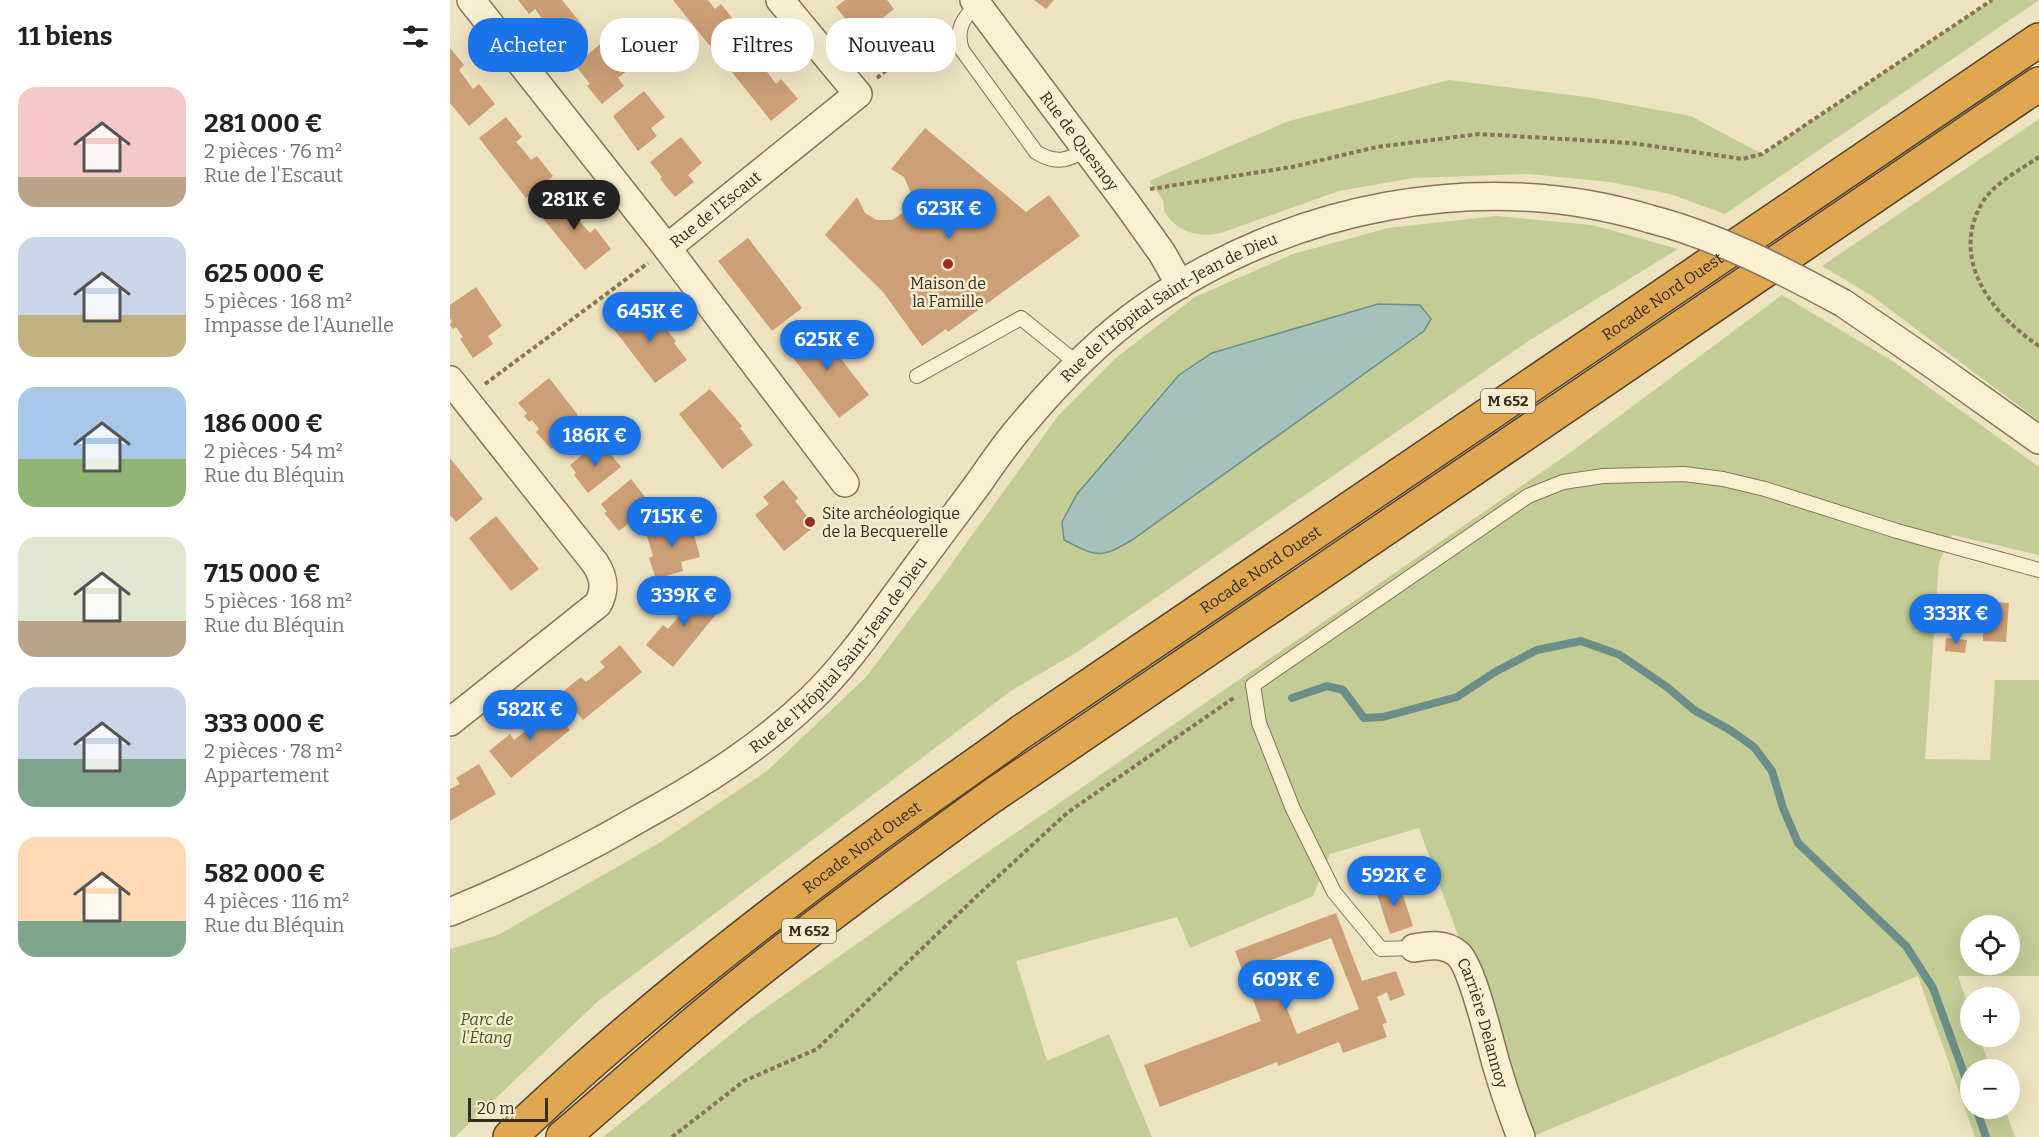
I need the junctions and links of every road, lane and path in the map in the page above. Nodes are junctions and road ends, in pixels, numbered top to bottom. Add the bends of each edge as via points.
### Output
1 (471, 0) edge
2 (780, 0) edge
3 (1992, 0) edge
4 (976, 2) edge
5 (2039, 40) edge
6 (884, 72) edge
7 (2039, 84) edge
8 (858, 94) junction
9 (1086, 150) junction
10 (2039, 157) edge
11 (1127, 204) junction
12 (667, 248) junction
13 (1180, 285) junction
14 (2039, 346) edge
15 (1078, 364) junction
16 (917, 376) dead end
17 (458, 389) edge
18 (2039, 440) edge
19 (845, 483) dead end
20 (2039, 570) edge
21 (1253, 685) junction
22 (450, 722) edge
23 (450, 912) edge
24 (1414, 948) joint
25 (510, 1137) edge
26 (564, 1137) edge
27 (672, 1137) edge
28 (1521, 1137) edge

1 - 12 street, Rue de l'Escaut
2 - 8 street
3 - 11 path via 1762,154 1743,159 1631,144 1479,134 1377,147 1292,167 1152,188
4 - 9 street, Rue de Quesnoy
4 - 9 lane via 959,31 962,50 1036,152 1070,160
5 - 25 highway, Rocade Nord Ouest / M 652 via 929,797 718,957
6 - 8 path
7 - 26 highway, M 652 via 992,796 732,991
8 - 12 street, Rue de l'Escaut
9 - 11 street, Rue de Quesnoy
10 - 14 path via 2005,180 1983,202 1972,234 1974,266 1985,295 2006,319
11 - 13 street, Rue de Quesnoy
12 - 17 path
12 - 19 street
13 - 15 street, Rue de l'Hôpital Saint-Jean de Dieu via 1145,307
13 - 18 street, Rue de l'Hôpital Saint-Jean de Dieu, bridge via 1248,249 1356,212 1471,198 1557,200 1609,208 1680,227 1843,303
15 - 16 lane via 1021,318
15 - 23 street, Rue de l'Hôpital Saint-Jean de Dieu via 1019,428 843,666 795,714 719,771 641,818 537,874
17 - 22 street via 595,563 601,572 603,594 598,604
20 - 21 lane via 1723,479 1684,474 1603,476 1563,482 1528,496
21 - 24 lane via 1258,723 1293,809 1334,892 1381,949
21 - 27 path via 1067,813 818,1049 744,1081
24 - 28 street, Carrière Delannoy via 1441,946 1461,958 1470,975

